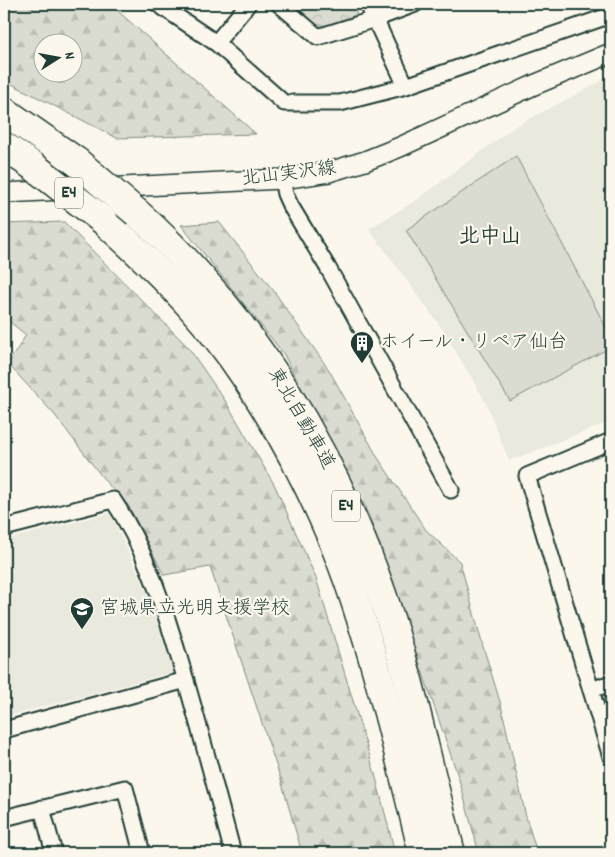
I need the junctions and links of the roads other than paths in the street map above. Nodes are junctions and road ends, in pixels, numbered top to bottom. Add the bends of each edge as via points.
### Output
1 (158, 4) edge
2 (248, 4) edge
3 (279, 4) edge
4 (368, 4) edge
5 (415, 4) edge
6 (611, 15) edge
7 (376, 19) junction
8 (216, 43) junction
9 (611, 54) edge
10 (406, 86) junction
11 (4, 111) edge
12 (4, 146) edge
13 (282, 179) junction
14 (4, 193) edge
15 (610, 446) edge
16 (452, 490) dead end
17 (4, 528) edge
18 (186, 680) junction
19 (611, 683) edge
20 (590, 690) junction
21 (4, 730) edge
22 (611, 757) edge
23 (42, 808) junction
24 (4, 818) edge
25 (54, 853) edge
26 (142, 853) edge
27 (233, 853) edge
28 (423, 853) edge
29 (451, 853) edge

1 - 8 street
2 - 8 street
3 - 7 street via 318,37
4 - 7 street
5 - 7 street
6 - 10 street
7 - 10 street
8 - 10 street via 284,103 340,103
9 - 13 street, 北山実沢線 via 534,85 365,162 329,172
11 - 29 highway, 東北自動車道 / E4, bridge via 78,162 162,235 238,321 304,422 361,538 388,614
12 - 28 highway, 東北自動車道 / E4, bridge via 104,221 166,279 232,358 264,407 321,516 350,587 391,725
13 - 14 street, 北山実沢線
13 - 16 street via 290,205
15 - 20 street via 527,476
17 - 18 street via 113,500 126,520 161,599
18 - 21 street
18 - 27 street
19 - 20 street
20 - 22 street
23 - 24 street
23 - 25 street
23 - 26 street via 125,788

